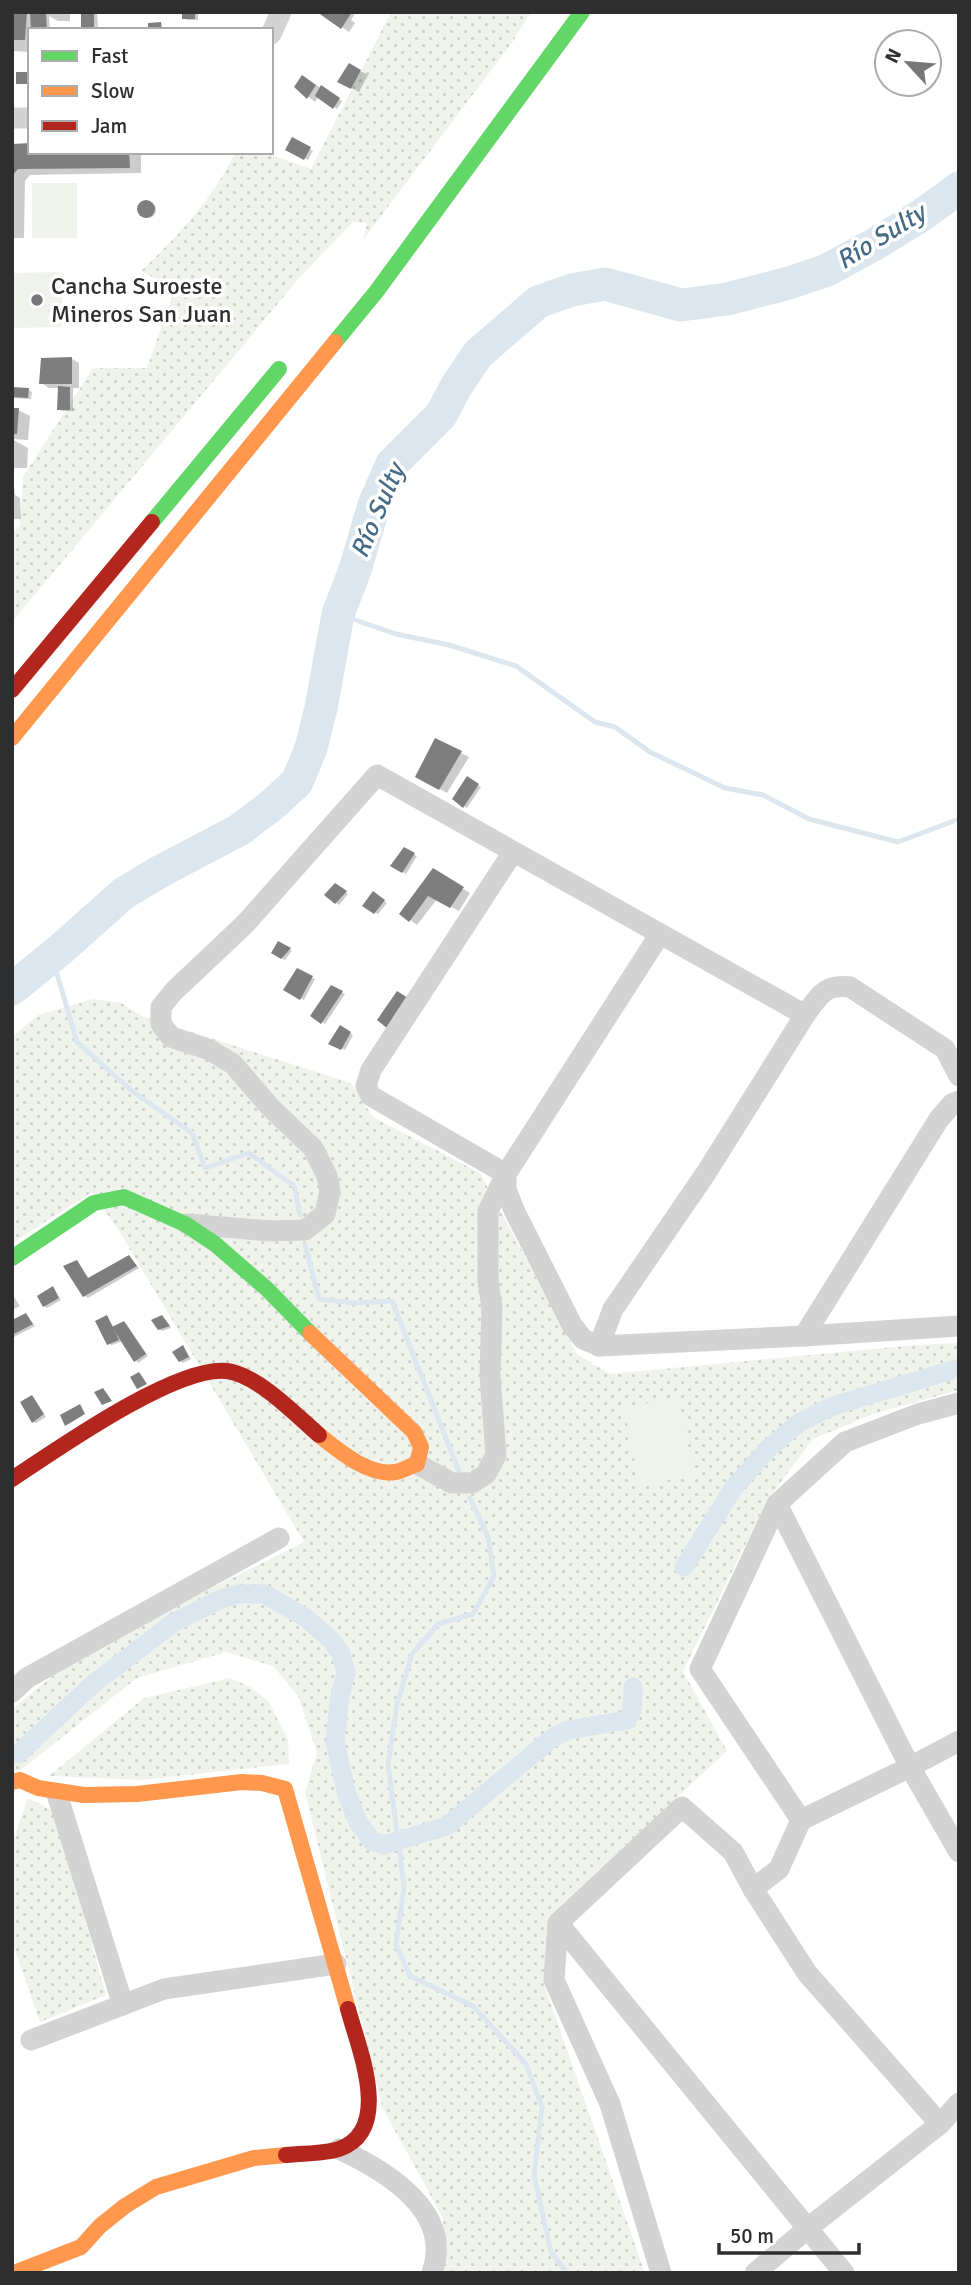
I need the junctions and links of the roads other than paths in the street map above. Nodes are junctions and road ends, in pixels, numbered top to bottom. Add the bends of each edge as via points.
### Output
1 (281, 12) edge
2 (582, 12) edge
3 (273, 30) edge
4 (289, 357) dead end
5 (12, 690) edge
6 (12, 738) edge
7 (513, 852) junction
8 (660, 933) junction
9 (805, 1015) junction
10 (959, 1076) edge
11 (959, 1101) edge
12 (506, 1174) junction
13 (184, 1224) junction
14 (12, 1258) edge
15 (959, 1326) edge
16 (804, 1336) junction
17 (599, 1346) junction
18 (959, 1403) edge
19 (417, 1464) junction
20 (12, 1479) edge
21 (778, 1504) junction
22 (279, 1538) dead end
23 (12, 1692) edge
24 (959, 1741) edge
25 (910, 1767) junction
26 (16, 1781) edge
27 (57, 1794) junction
28 (12, 1801) edge
29 (801, 1820) junction
30 (959, 1852) edge
31 (753, 1889) junction
32 (558, 1923) junction
33 (336, 1964) junction
34 (123, 2005) junction
35 (31, 2040) dead end
36 (959, 2103) edge
37 (940, 2124) junction
38 (339, 2149) junction
39 (807, 2228) junction
40 (14, 2273) edge
41 (432, 2273) edge
42 (661, 2273) edge
43 (755, 2273) edge
44 (844, 2273) edge

1 - 3 street
2 - 6 main road via 376,292
4 - 5 main road
7 - 8 street
7 - 12 street via 370,1070 366,1086 371,1096
7 - 13 street via 377,775 244,924 174,991 161,1007 161,1024 172,1037 233,1064 313,1148 330,1191 325,1214 305,1230
8 - 9 street
8 - 12 street
9 - 10 street via 823,992 835,985 850,987 944,1049
9 - 17 street via 613,1309
11 - 16 street via 939,1119
12 - 17 street via 514,1210 572,1325 583,1339
12 - 19 street via 488,1211 496,1455 486,1474 472,1483 452,1483
13 - 14 main road via 124,1197 94,1203
13 - 19 main road via 267,1289 414,1432 421,1447
15 - 16 street
16 - 17 street
18 - 21 street via 845,1442
19 - 20 main road via 405,1472 378,1472 326,1441 251,1381 228,1371 205,1371 98,1423
21 - 25 street
21 - 29 street via 699,1670
22 - 23 street via 27,1678
24 - 25 street
25 - 29 street
25 - 30 street
26 - 27 main road
26 - 28 street
27 - 33 main road via 146,1792 252,1781 285,1789
27 - 34 street
29 - 31 street via 779,1869
31 - 32 street via 733,1852 682,1807
31 - 37 street via 807,1973
32 - 39 street
32 - 42 street via 554,1980 610,2105
33 - 34 street via 164,1989
33 - 38 main road via 370,2094 369,2117 356,2139
34 - 35 street
36 - 37 street
37 - 39 street
38 - 40 main road via 254,2158 156,2187 100,2226 81,2247
38 - 41 street via 376,2167 415,2200 433,2226 436,2253
39 - 43 street
39 - 44 street

